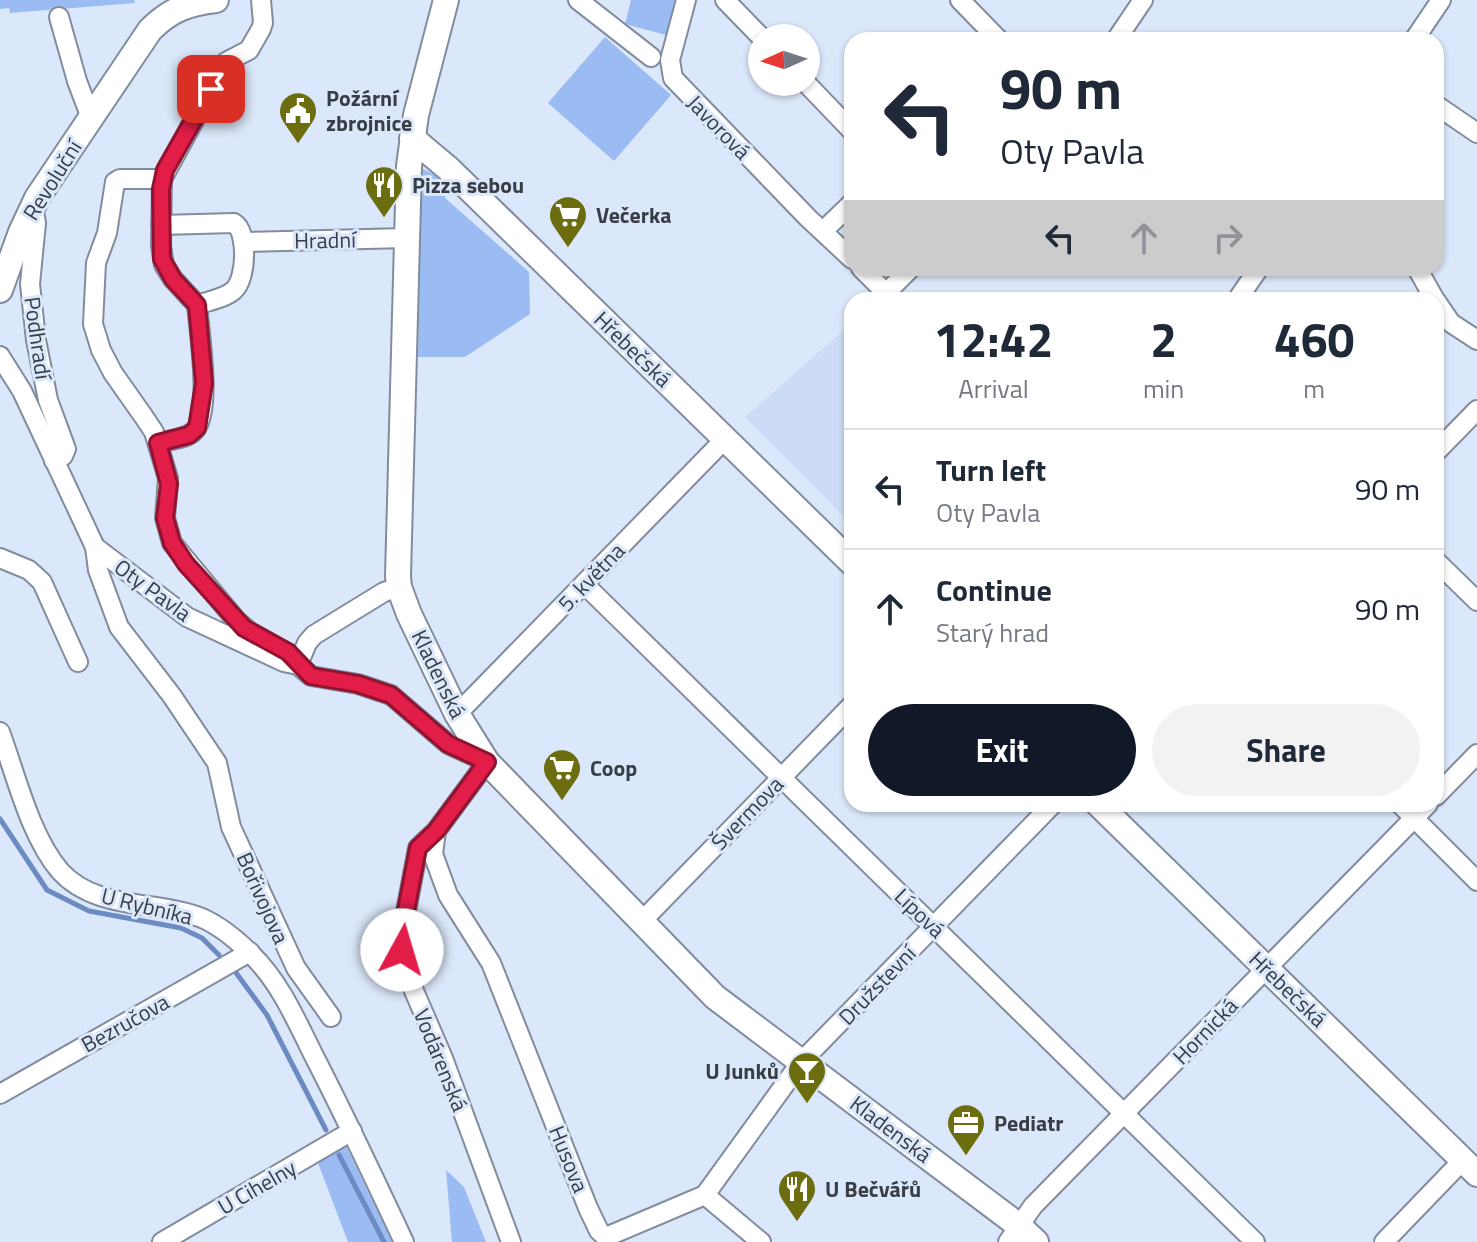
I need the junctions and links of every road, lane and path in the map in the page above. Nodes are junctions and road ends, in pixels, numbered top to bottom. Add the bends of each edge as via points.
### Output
1 (216, 0) edge
2 (261, 0) edge
3 (446, 0) edge
4 (578, 0) edge
5 (686, 0) edge
6 (725, 0) edge
7 (960, 0) edge
8 (1143, 0) edge
9 (1441, 0) edge
10 (59, 17) dead end
11 (748, 24) edge
12 (991, 32) edge
13 (1121, 32) edge
14 (1419, 32) edge
15 (651, 57) dead end
16 (818, 96) edge
17 (1444, 110) edge
18 (91, 118) junction
19 (844, 123) edge
20 (1477, 133) edge
21 (412, 138) junction
22 (162, 179) junction
23 (33, 206) junction
24 (844, 211) edge
25 (161, 225) junction
26 (823, 231) junction
27 (407, 238) junction
28 (243, 242) junction
29 (844, 251) edge
30 (869, 276) edge
31 (905, 276) edge
32 (0, 290) edge
33 (885, 292) edge
34 (892, 292) edge
35 (197, 305) junction
36 (1444, 313) edge
37 (1477, 340) edge
38 (0, 356) edge
39 (1477, 410) edge
40 (725, 439) junction
41 (158, 443) junction
42 (1444, 444) edge
43 (54, 461) junction
44 (95, 547) junction
45 (844, 555) edge
46 (0, 558) edge
47 (1444, 569) edge
48 (584, 584) junction
49 (399, 587) junction
50 (1477, 601) edge
51 (78, 662) dead end
52 (298, 665) junction
53 (844, 713) edge
54 (457, 714) junction
55 (0, 732) edge
56 (1477, 754) edge
57 (487, 762) junction
58 (781, 778) junction
59 (1444, 788) edge
60 (1045, 812) edge
61 (1106, 812) edge
62 (1408, 812) edge
63 (1420, 812) edge
64 (1414, 818) junction
65 (436, 831) junction
66 (1477, 881) edge
67 (642, 921) junction
68 (933, 927) junction
69 (250, 952) junction
70 (296, 968) junction
71 (1266, 968) junction
72 (274, 980) junction
73 (331, 1017) dead end
74 (801, 1062) junction
75 (0, 1094) edge
76 (1124, 1114) junction
77 (352, 1131) junction
78 (1470, 1167) edge
79 (705, 1195) junction
80 (1013, 1233) edge
81 (162, 1242) edge
82 (404, 1242) edge
83 (511, 1242) edge
84 (761, 1242) edge
85 (1036, 1242) edge
86 (1255, 1242) edge
87 (1384, 1242) edge

1 - 18 street, Revoluční via 187,4 160,20
2 - 22 street via 261,29 249,50 226,62
3 - 21 street, Kladenská
4 - 15 street
5 - 26 street, Javorová via 670,60 673,78
6 - 11 street
7 - 12 street
8 - 13 street
9 - 14 street
10 - 18 street, Revoluční
16 - 19 street
17 - 20 street
18 - 23 street, Revoluční
21 - 27 street, Kladenská
21 - 40 street, Hřebečská
22 - 25 street
22 - 41 street via 115,182 95,268 95,332 113,373
23 - 32 street, Revoluční
23 - 43 street, Podhradí via 30,284 36,340 48,400 66,449
24 - 26 street
25 - 28 street via 234,223 242,229
25 - 35 street via 166,269
26 - 29 street, Javorová
27 - 28 street, Hradní
27 - 49 street, Kladenská
28 - 35 street via 237,286
30 - 33 street
31 - 34 street
35 - 41 street via 204,374 199,425 189,435
36 - 37 street
38 - 43 street, Oty Pavla
39 - 42 street
40 - 45 street, Hřebečská
40 - 48 street, 5. května
41 - 52 street via 169,484 166,528 176,550 244,628 288,652
43 - 44 street, Oty Pavla
44 - 52 street, Oty Pavla via 187,617
44 - 70 street, Bořivojova via 119,627 220,768 229,821
46 - 51 street via 42,582
47 - 50 street
48 - 54 street, 5. května
48 - 58 street, Lípová
49 - 52 street via 314,635
49 - 54 street, Kladenská
52 - 57 street, Oty Pavla via 311,676 391,695 448,744
53 - 58 street, Švermova
54 - 57 street, Kladenská
55 - 69 street, U Rybníka via 38,833 62,873 107,898 202,919
56 - 59 street
57 - 65 street, Vodárenská
57 - 67 street, Kladenská
58 - 67 street, Švermova
58 - 68 street, Lípová
60 - 68 street, Družstevní
61 - 71 street, Hřebečská
62 - 64 street
63 - 64 street, Hornická
64 - 66 street
64 - 71 street, Hornická
65 - 79 street, Husova via 433,854 448,895 491,963 599,1231 611,1237
65 - 83 street, Vodárenská via 416,852 400,943
67 - 74 street, Kladenská via 715,997
68 - 74 street, Družstevní
68 - 76 street, Lípová
69 - 72 street, U Rybníka
69 - 75 street, Bezručova
70 - 72 street, Bořivojova
70 - 73 street
71 - 76 street, Hornická
71 - 78 street, Hřebečská
72 - 77 street, Bořivojova
74 - 79 street
74 - 80 street, Kladenská
76 - 80 street, Hornická
76 - 86 street, Lípová
77 - 81 street, U Cihelny
77 - 82 street, Bořivojova
78 - 87 street
79 - 84 street
80 - 85 street, Kladenská

